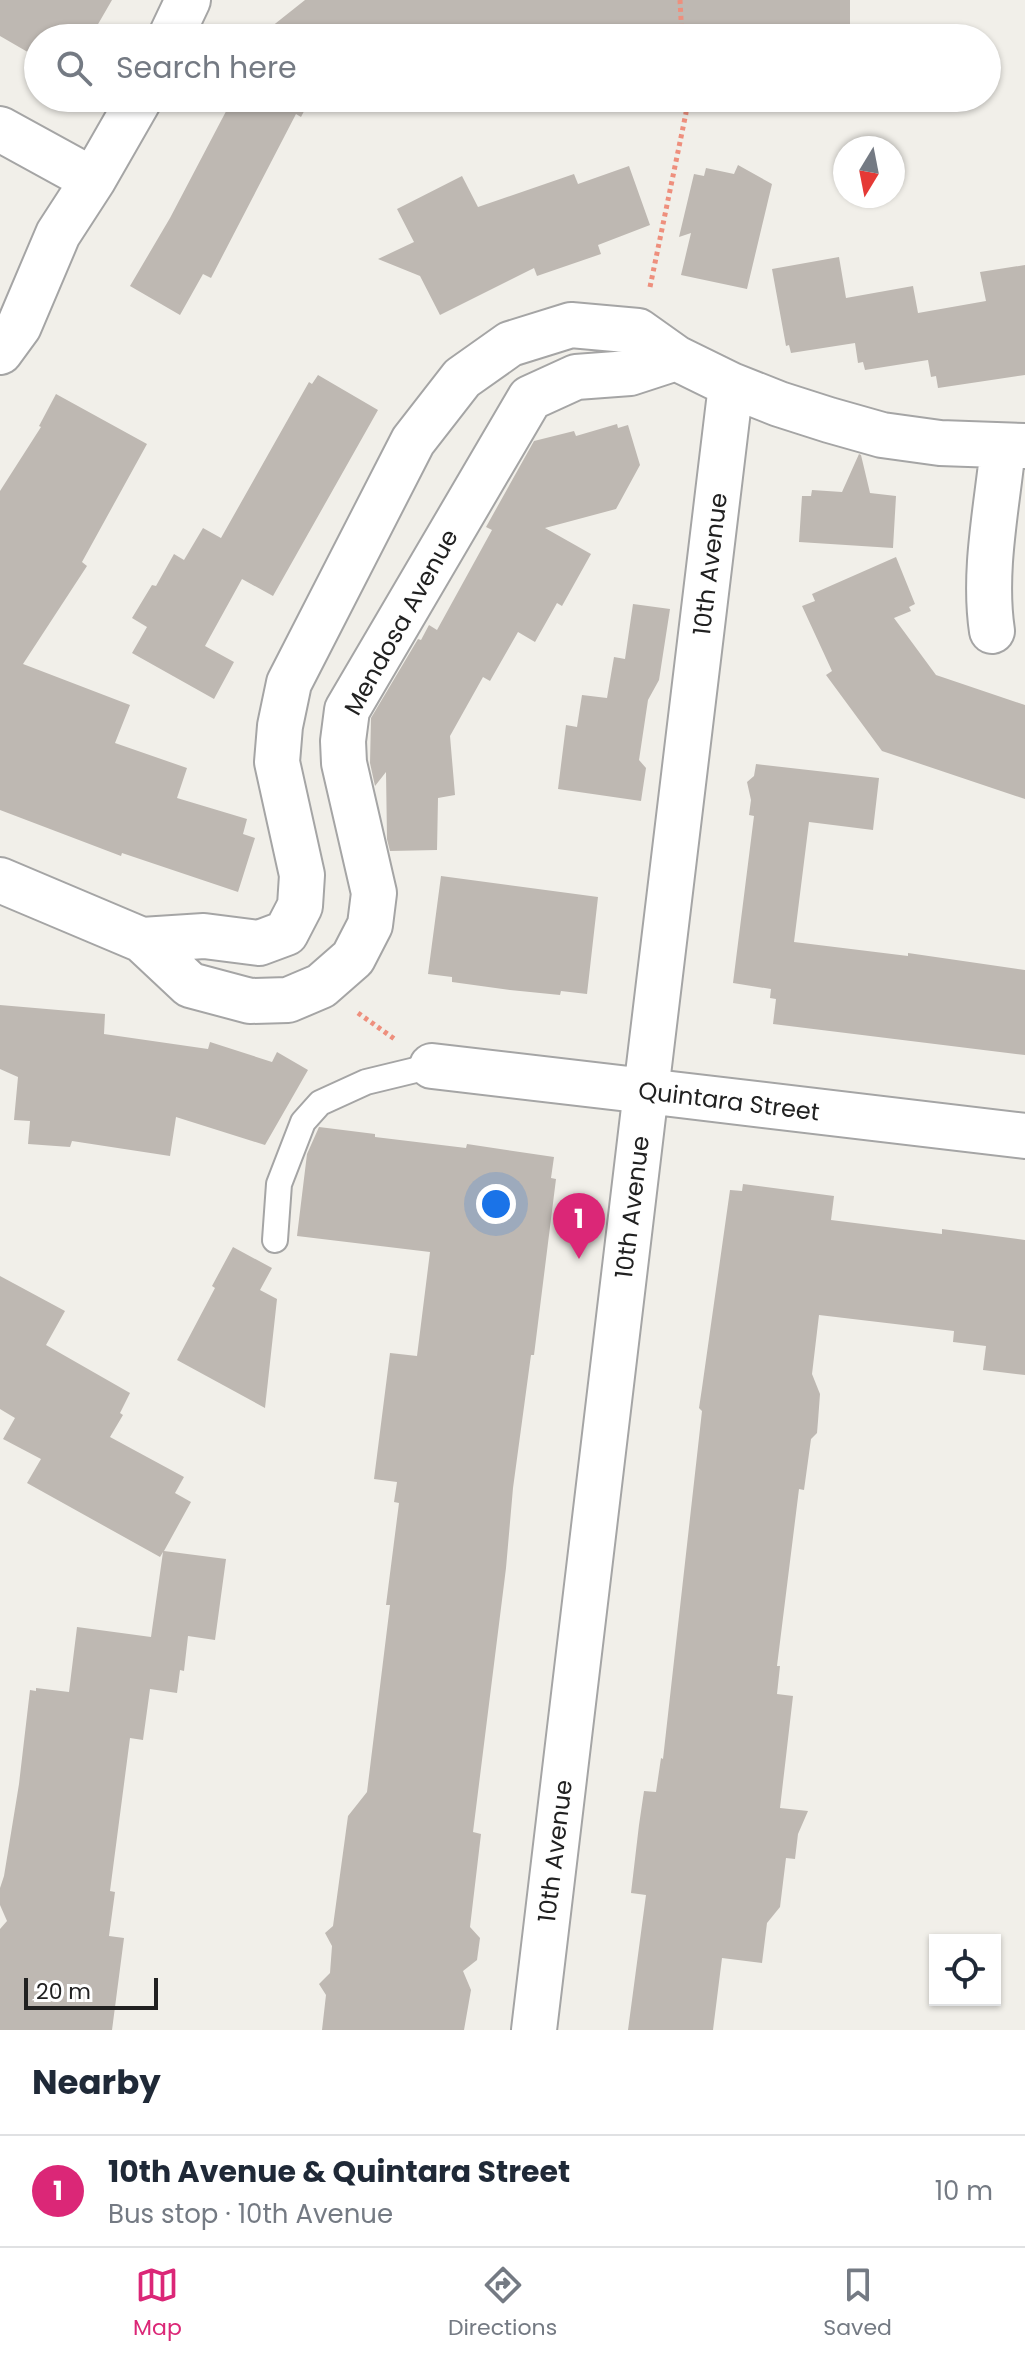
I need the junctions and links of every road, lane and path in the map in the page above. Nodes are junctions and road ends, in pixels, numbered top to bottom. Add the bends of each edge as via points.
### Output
1 (188, 0) edge
2 (680, 0) edge
3 (177, 24) edge
4 (681, 24) edge
5 (132, 112) edge
6 (684, 112) edge
7 (0, 129) edge
8 (93, 180) junction
9 (58, 234) junction
10 (0, 288) edge
11 (638, 331) junction
12 (0, 352) edge
13 (676, 358) junction
14 (731, 385) junction
15 (1014, 446) edge
16 (992, 631) dead end
17 (0, 880) edge
18 (142, 940) junction
19 (321, 986) junction
20 (432, 1066) junction
21 (646, 1091) junction
22 (1025, 1136) edge
23 (275, 1240) dead end
24 (534, 2030) edge

1 - 3 street
2 - 4 path
5 - 8 street
6 - 11 path
7 - 8 street
8 - 9 street
9 - 10 street
9 - 12 street via 19,326
11 - 13 street
11 - 18 street, Mendosa Avenue via 571,325 510,344 462,378 413,441 289,683 277,762 302,875 300,906 286,933 259,943 204,936
13 - 14 street
13 - 19 street, Mendosa Avenue via 630,373 576,377 530,398 347,710 344,763 374,893 370,925 353,958
14 - 15 street via 882,435
14 - 21 street, 10th Avenue
15 - 16 street via 989,580
17 - 18 street, Mendosa Avenue
18 - 19 street, Mendosa Avenue via 190,985 250,1001 288,1000
19 - 20 path
20 - 21 street, Quintara Street
20 - 23 lane via 366,1082 320,1103 303,1122 279,1184
21 - 22 street, Quintara Street
21 - 24 street, 10th Avenue

